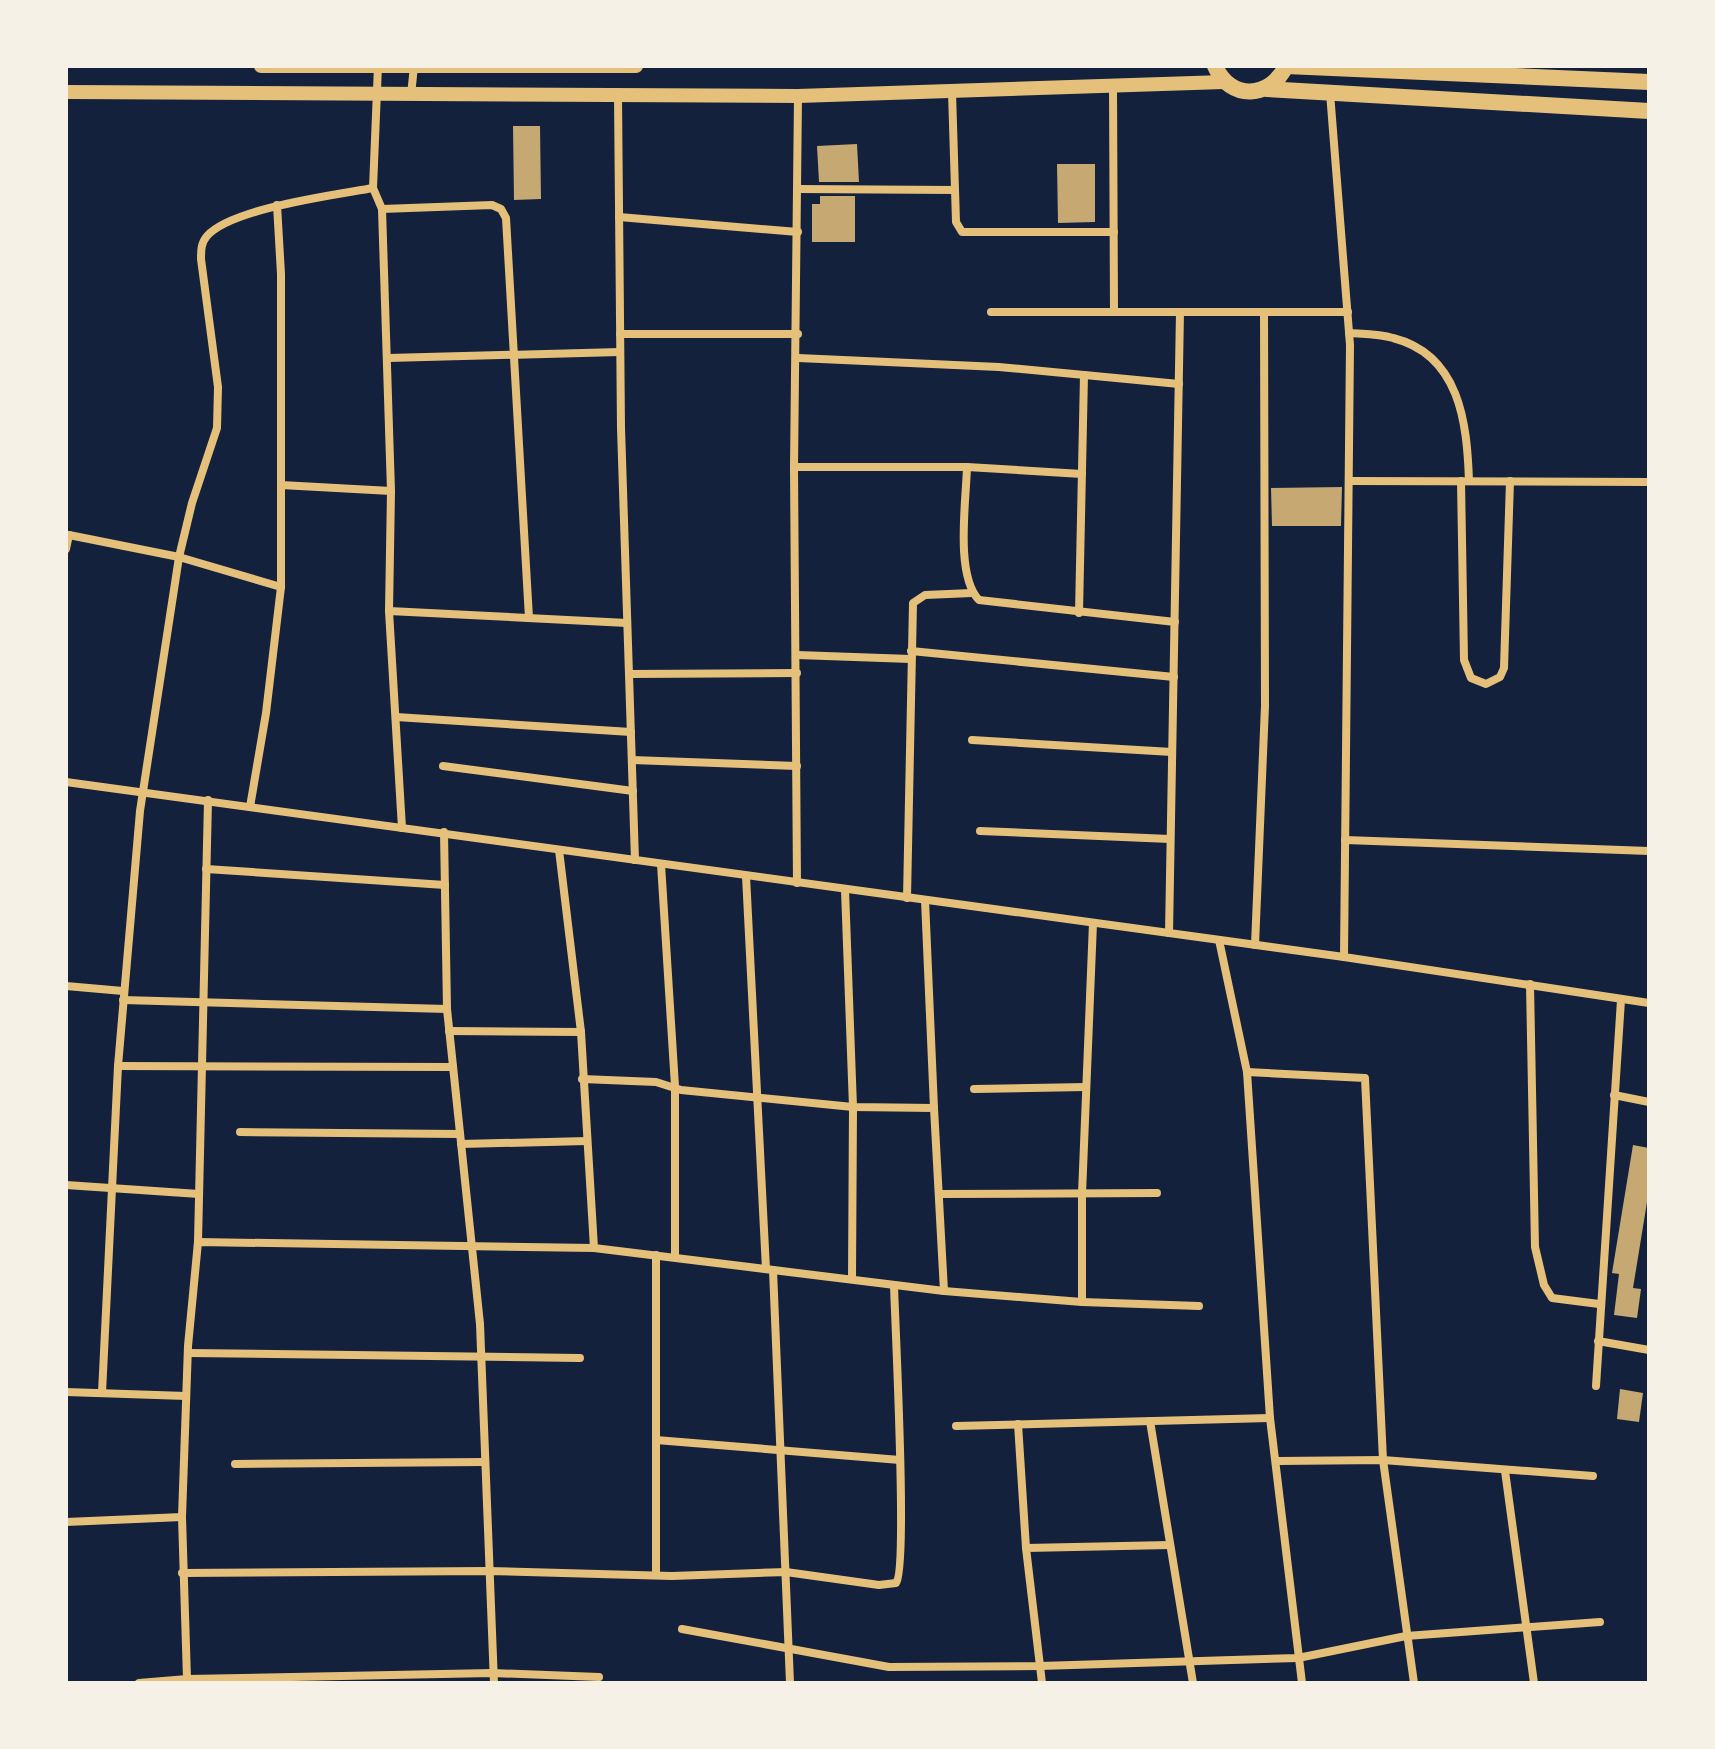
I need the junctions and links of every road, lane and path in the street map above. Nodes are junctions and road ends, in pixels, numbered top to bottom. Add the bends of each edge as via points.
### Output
1 (261, 66) edge
2 (282, 66) edge
3 (378, 66) edge
4 (414, 66) edge
5 (636, 66) edge
6 (1215, 66) edge
7 (1286, 66) edge
8 (1224, 82) junction
9 (1649, 82) edge
10 (1113, 87) junction
11 (1267, 89) junction
12 (66, 92) edge
13 (952, 92) junction
14 (1330, 93) junction
15 (375, 96) junction
16 (411, 96) junction
17 (618, 96) junction
18 (798, 96) junction
19 (1649, 111) edge
20 (373, 188) junction
21 (798, 189) junction
22 (955, 190) junction
23 (277, 205) junction
24 (382, 209) junction
25 (619, 217) junction
26 (798, 232) junction
27 (1114, 232) junction
28 (991, 312) dead end
29 (1114, 312) junction
30 (1180, 312) junction
31 (1264, 312) junction
32 (1348, 312) junction
33 (1349, 333) junction
34 (620, 334) junction
35 (798, 334) junction
36 (620, 352) junction
37 (515, 353) junction
38 (388, 358) junction
39 (798, 358) junction
40 (1084, 375) junction
41 (1179, 384) junction
42 (794, 467) junction
43 (967, 467) junction
44 (1082, 474) junction
45 (1349, 481) junction
46 (1465, 481) junction
47 (1510, 481) junction
48 (1649, 482) edge
49 (281, 485) junction
50 (391, 491) junction
51 (68, 535) edge
52 (66, 549) edge
53 (179, 557) junction
54 (281, 587) junction
55 (972, 593) junction
56 (389, 611) junction
57 (1079, 613) junction
58 (529, 618) junction
59 (1175, 622) junction
60 (627, 623) junction
61 (797, 655) junction
62 (911, 655) junction
63 (797, 673) junction
64 (629, 674) junction
65 (1174, 677) junction
66 (396, 717) junction
67 (631, 732) junction
68 (972, 740) dead end
69 (1172, 752) junction
70 (632, 760) junction
71 (443, 766) dead end
72 (797, 766) junction
73 (66, 782) edge
74 (142, 790) junction
75 (633, 791) junction
76 (208, 800) junction
77 (250, 807) junction
78 (402, 828) junction
79 (980, 831) dead end
80 (444, 832) junction
81 (1170, 839) junction
82 (1345, 840) junction
83 (559, 850) junction
84 (1649, 851) edge
85 (635, 860) junction
86 (661, 864) junction
87 (206, 869) junction
88 (746, 876) junction
89 (797, 883) junction
90 (445, 885) junction
91 (845, 890) junction
92 (907, 898) junction
93 (925, 900) junction
94 (1093, 923) junction
95 (1169, 933) junction
96 (1219, 940) junction
97 (1255, 945) junction
98 (1344, 957) junction
99 (1530, 984) junction
100 (66, 986) edge
101 (123, 996) junction
102 (1621, 1000) junction
103 (202, 1002) junction
104 (1649, 1003) edge
105 (447, 1009) junction
106 (449, 1031) junction
107 (581, 1032) junction
108 (118, 1066) junction
109 (199, 1066) junction
110 (453, 1067) junction
111 (1247, 1072) junction
112 (582, 1079) junction
113 (675, 1086) junction
114 (1086, 1087) junction
115 (974, 1089) dead end
116 (1614, 1095) junction
117 (756, 1097) junction
118 (1649, 1102) edge
119 (853, 1107) junction
120 (934, 1108) junction
121 (240, 1132) dead end
122 (461, 1139) junction
123 (587, 1141) junction
124 (66, 1185) edge
125 (112, 1189) junction
126 (1157, 1193) dead end
127 (199, 1194) junction
128 (939, 1194) junction
129 (1082, 1194) junction
130 (198, 1242) junction
131 (472, 1247) junction
132 (594, 1248) junction
133 (656, 1255) junction
134 (675, 1257) junction
135 (770, 1269) junction
136 (852, 1279) junction
137 (894, 1285) junction
138 (944, 1291) junction
139 (1082, 1302) junction
140 (1599, 1304) junction
141 (1199, 1306) dead end
142 (1598, 1341) junction
143 (1649, 1350) edge
144 (188, 1353) junction
145 (481, 1357) junction
146 (580, 1358) dead end
147 (1596, 1386) dead end
148 (66, 1392) edge
149 (102, 1393) junction
150 (186, 1396) junction
151 (1270, 1418) junction
152 (1150, 1421) junction
153 (1018, 1424) junction
154 (956, 1426) dead end
155 (656, 1440) junction
156 (781, 1450) junction
157 (900, 1460) junction
158 (1383, 1460) junction
159 (1278, 1461) junction
160 (485, 1462) junction
161 (235, 1464) dead end
162 (1505, 1471) junction
163 (1593, 1476) dead end
164 (182, 1517) junction
165 (66, 1522) edge
166 (1170, 1545) junction
167 (1026, 1548) junction
168 (489, 1571) junction
169 (786, 1572) junction
170 (182, 1573) junction
171 (656, 1575) junction
172 (1600, 1622) dead end
173 (1527, 1627) junction
174 (682, 1629) dead end
175 (1406, 1636) junction
176 (789, 1650) junction
177 (1298, 1658) junction
178 (1190, 1662) junction
179 (1040, 1666) junction
180 (599, 1677) dead end
181 (493, 1678) edge
182 (187, 1681) edge
183 (139, 1683) edge
184 (790, 1683) edge
185 (1042, 1683) edge
186 (1193, 1683) edge
187 (1302, 1683) edge
188 (1414, 1683) edge
189 (1534, 1683) edge

1 - 2 main road
2 - 3 main road
3 - 4 main road
3 - 15 street
4 - 5 main road
4 - 16 street
6 - 8 highway
7 - 9 highway
7 - 11 highway
8 - 10 main road
8 - 11 highway via 1237,91
10 - 13 main road
10 - 27 street
11 - 14 highway
12 - 15 main road
13 - 18 main road
13 - 22 street
14 - 19 highway
14 - 32 street
15 - 16 main road
15 - 20 street
16 - 17 main road
17 - 18 main road
17 - 25 street
18 - 21 street
20 - 23 street
20 - 24 street
21 - 22 street
21 - 26 street
22 - 27 street via 958,228 968,234
23 - 49 street
23 - 53 street via 224,225 202,243 218,387 217,428
24 - 37 street via 501,209 509,230
24 - 38 street
25 - 26 street
25 - 34 street
26 - 35 street
27 - 29 street
28 - 29 street
29 - 30 street
30 - 31 street
30 - 41 street
31 - 32 street
31 - 97 street via 1265,706
32 - 33 street
33 - 45 street
33 - 46 street via 1394,338 1441,364 1467,431
34 - 35 street
34 - 36 street
35 - 39 street
36 - 37 street
36 - 60 street
37 - 38 street
37 - 58 street
38 - 50 street
39 - 40 street
39 - 42 street
40 - 41 street
40 - 44 street
41 - 59 street
42 - 43 street
42 - 61 street
43 - 44 street
43 - 55 street via 965,559
44 - 57 street
45 - 46 street
45 - 82 street
46 - 47 street
46 - 47 street via 1464,660 1471,678 1486,684 1500,677 1504,668
47 - 48 street
49 - 50 street
49 - 54 street
50 - 56 street
51 - 52 street
51 - 53 street
53 - 54 street
53 - 74 street
54 - 77 street
55 - 57 street via 991,604
55 - 62 street via 918,598 913,603
56 - 58 street
56 - 66 street
57 - 59 street
58 - 60 street
59 - 65 street
60 - 64 street
61 - 62 street
61 - 63 street
62 - 65 street
62 - 92 street
63 - 64 street
63 - 72 street
64 - 67 street
65 - 69 street
66 - 67 street
66 - 78 street
67 - 70 street
68 - 69 street
69 - 81 street
70 - 72 street
70 - 75 street
71 - 75 street
72 - 89 street
73 - 74 street
74 - 76 street
74 - 101 street
75 - 85 street
76 - 77 street
76 - 87 street
77 - 78 street
78 - 80 street
79 - 81 street
80 - 83 street
80 - 90 street
81 - 95 street
82 - 84 street
82 - 98 street
83 - 85 street
83 - 107 street
85 - 86 street
86 - 88 street
86 - 113 street
87 - 90 street
87 - 103 street
88 - 89 street
88 - 117 street
89 - 91 street
90 - 105 street
91 - 92 street
91 - 119 street
92 - 93 street
93 - 94 street
93 - 120 street
94 - 95 street
94 - 114 street
95 - 96 street
96 - 97 street
96 - 111 street
97 - 98 street
98 - 99 street
99 - 102 street
99 - 140 street via 1535,1247 1552,1298
100 - 101 street
101 - 103 street
101 - 108 street
102 - 104 street
102 - 116 street
103 - 105 street
103 - 109 street
105 - 106 street
106 - 107 street
106 - 110 street
107 - 112 street
108 - 109 street
108 - 125 street
109 - 110 street
109 - 127 street
110 - 122 street
111 - 151 street
111 - 158 street via 1365,1078
112 - 113 street
112 - 123 street
113 - 117 street
113 - 134 street
114 - 115 street
114 - 129 street
116 - 118 street
116 - 140 street
117 - 119 street
117 - 135 street
119 - 120 street
119 - 136 street
120 - 128 street
121 - 122 street
122 - 123 street
122 - 131 street
123 - 132 street
124 - 125 street
125 - 127 street
125 - 149 street
126 - 129 street
127 - 130 street
128 - 129 street
128 - 138 street
129 - 139 street
130 - 131 street
130 - 144 street
131 - 132 street
131 - 145 street
132 - 133 street
133 - 134 street
133 - 155 street
134 - 135 street
135 - 136 street
135 - 156 street
136 - 137 street
137 - 138 street
137 - 157 street
138 - 139 street
139 - 141 street
140 - 142 street
142 - 143 street
142 - 147 street
144 - 145 street
144 - 150 street
145 - 146 street
145 - 160 street
148 - 149 street
149 - 150 street
150 - 164 street
151 - 152 street
151 - 159 street
152 - 153 street
152 - 166 street
153 - 154 street
153 - 167 street
155 - 156 street
155 - 171 street
156 - 157 street
156 - 169 street
157 - 169 street via 902,1572 896,1583
158 - 159 street
158 - 162 street
158 - 175 street
159 - 177 street
160 - 161 street
160 - 168 street
162 - 163 street
162 - 173 street
164 - 165 street
164 - 170 street
166 - 167 street
166 - 178 street
167 - 179 street
168 - 170 street
168 - 171 street
168 - 181 street
169 - 171 street
169 - 176 street
170 - 182 street
172 - 173 street
173 - 175 street
173 - 189 street
174 - 176 street
175 - 177 street
175 - 188 street
176 - 179 street via 889,1667
176 - 184 street
177 - 178 street
177 - 187 street
178 - 179 street
178 - 186 street
179 - 185 street
180 - 181 street
181 - 182 street
182 - 183 street

